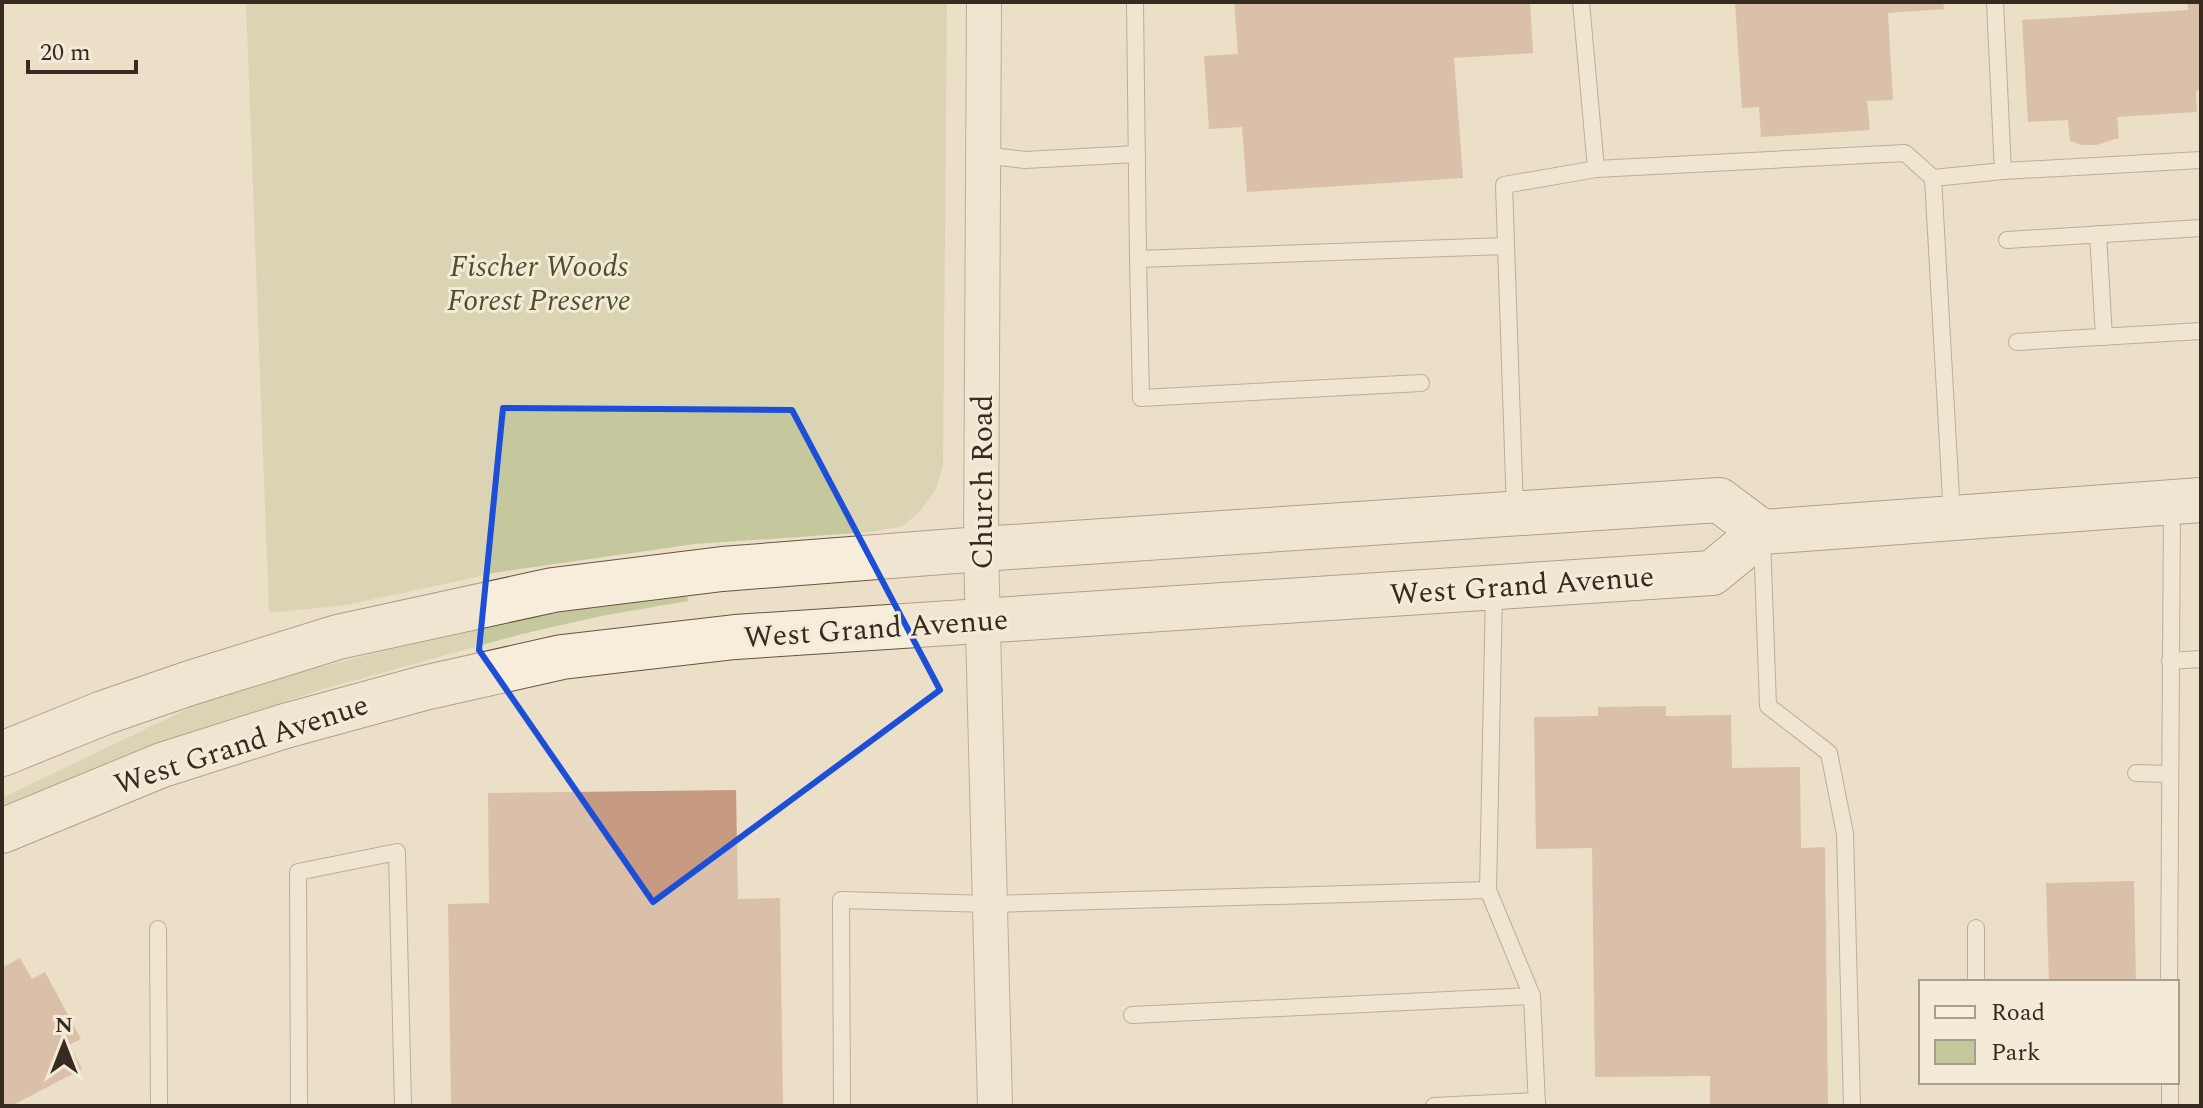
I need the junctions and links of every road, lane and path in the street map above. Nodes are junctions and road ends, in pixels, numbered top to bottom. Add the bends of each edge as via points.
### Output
1 (984, 2) edge
2 (1135, 2) edge
3 (1581, 2) edge
4 (1995, 2) edge
5 (1137, 154) junction
6 (983, 155) junction
7 (2201, 160) edge
8 (1596, 169) junction
9 (2003, 171) junction
10 (1933, 178) junction
11 (2201, 228) edge
12 (2098, 234) junction
13 (2007, 240) dead end
14 (1505, 246) junction
15 (1138, 259) junction
16 (2201, 331) edge
17 (2104, 337) junction
18 (2017, 342) dead end
19 (1421, 383) dead end
20 (2186, 501) edge
21 (1515, 513) junction
22 (1952, 517) junction
23 (1762, 532) junction
24 (981, 549) junction
25 (1494, 587) junction
26 (982, 620) junction
27 (2201, 659) edge
28 (2170, 661) junction
29 (2, 754) edge
30 (2136, 773) dead end
31 (2169, 774) junction
32 (2, 831) edge
33 (1488, 890) junction
34 (991, 904) junction
35 (1976, 928) dead end
36 (158, 929) dead end
37 (1976, 980) edge
38 (2169, 980) edge
39 (1532, 996) junction
40 (1132, 1015) dead end
41 (2170, 1084) edge
42 (1537, 1104) edge
43 (159, 1106) edge
44 (299, 1106) edge
45 (403, 1106) edge
46 (842, 1106) edge
47 (995, 1106) edge
48 (1434, 1106) edge
49 (1852, 1106) edge
50 (2170, 1106) edge

1 - 6 street, Church Road
2 - 5 lane
3 - 8 lane
4 - 9 lane
5 - 6 lane via 1025,160
5 - 15 lane
6 - 24 street, Church Road
7 - 9 lane
8 - 10 lane via 1905,153
8 - 14 lane via 1504,185
9 - 10 lane
10 - 22 lane
11 - 12 lane
12 - 13 lane
12 - 17 lane
14 - 15 lane
14 - 21 lane
15 - 19 lane via 1141,398
16 - 17 lane
17 - 18 lane
20 - 22 main road
20 - 28 lane
21 - 23 main road via 1719,500
21 - 24 main road
22 - 23 main road
23 - 25 main road, West Grand Avenue via 1712,573
23 - 49 lane via 1768,706 1829,753 1845,834
24 - 26 street, Church Road
24 - 29 main road via 722,569 553,590 338,637 103,713
25 - 26 main road, West Grand Avenue
25 - 33 lane
26 - 32 main road, West Grand Avenue via 735,637 562,657 272,730 162,765
26 - 34 street, Church Road
27 - 28 lane
28 - 31 lane
30 - 31 lane
31 - 38 lane
33 - 34 lane
33 - 39 lane
34 - 46 lane via 841,900
34 - 47 street, Church Road
35 - 37 lane
36 - 43 lane
39 - 40 lane
39 - 42 lane
41 - 50 lane
42 - 48 lane
44 - 45 lane via 298,872 397,852

